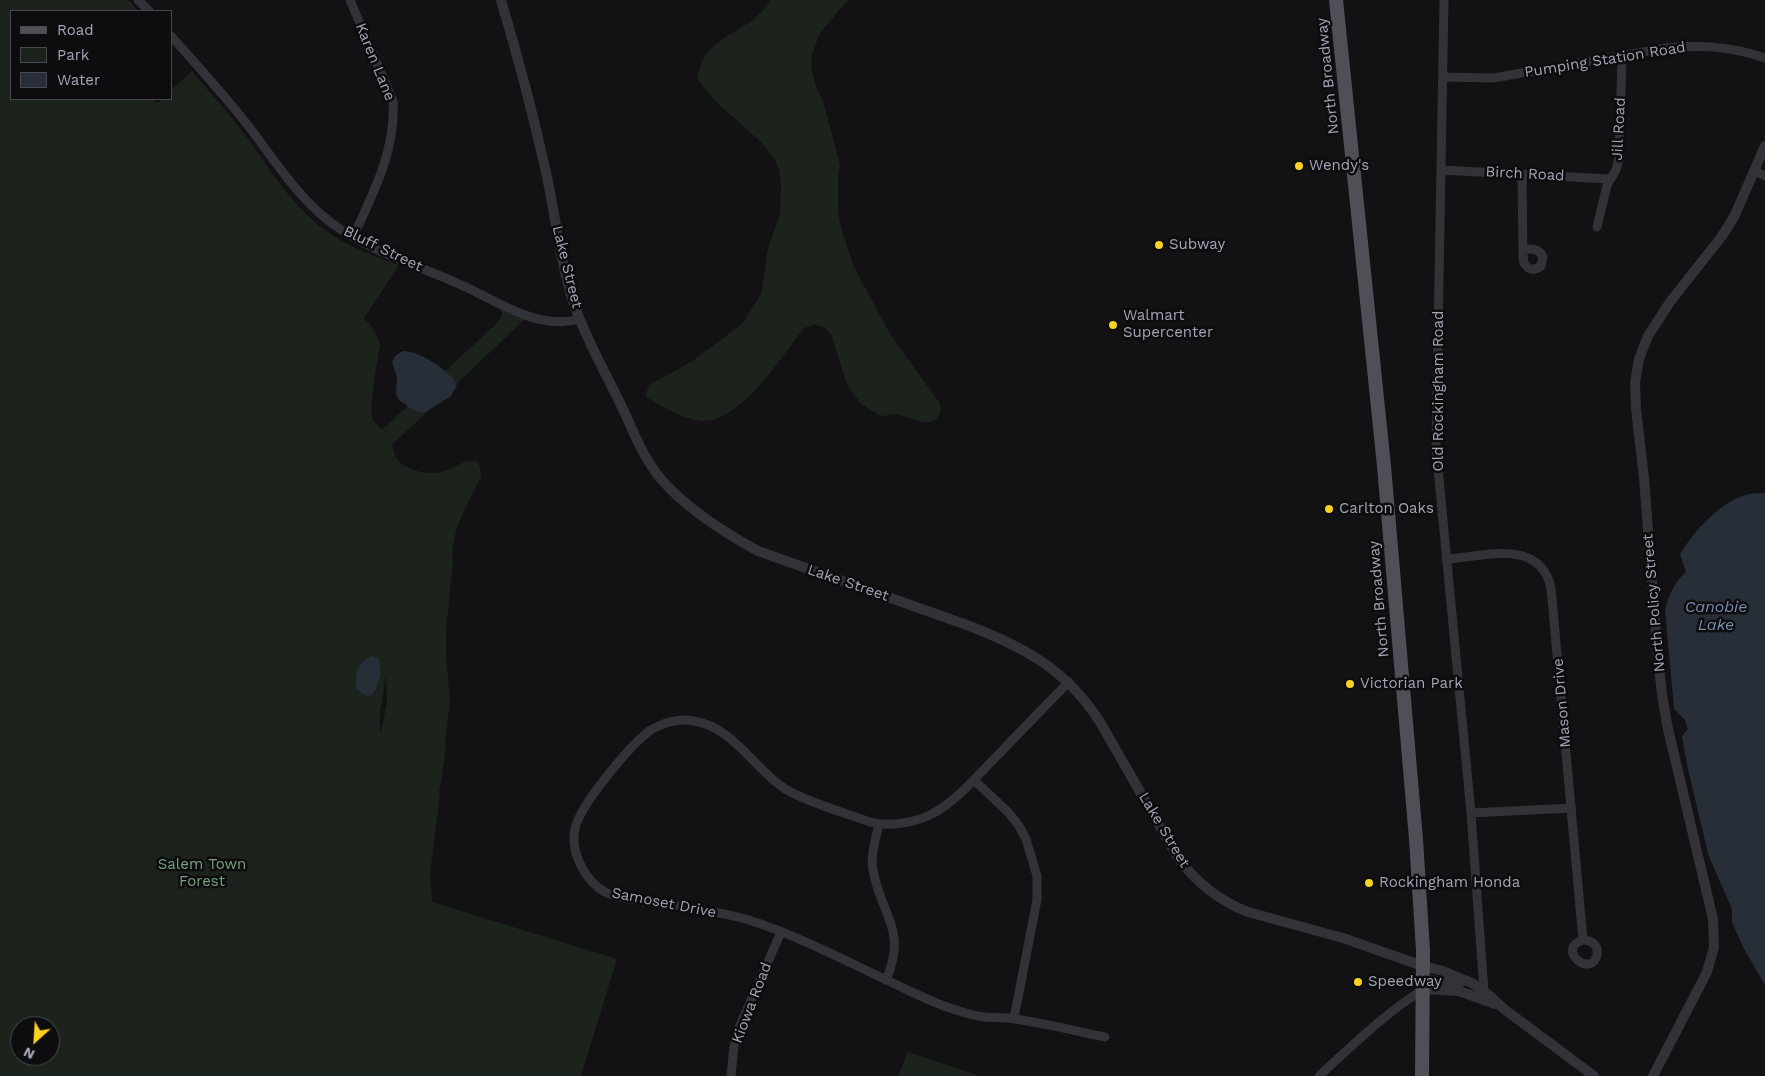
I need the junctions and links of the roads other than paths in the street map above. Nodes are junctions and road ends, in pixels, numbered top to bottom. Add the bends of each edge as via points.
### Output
1 (138, 0) edge
2 (350, 0) edge
3 (501, 0) edge
4 (1336, 0) edge
5 (1444, 0) edge
6 (147, 10) edge
7 (172, 37) edge
8 (1622, 56) junction
9 (1765, 58) edge
10 (1443, 77) junction
11 (1765, 146) edge
12 (1441, 170) junction
13 (1755, 171) junction
14 (1522, 174) junction
15 (1765, 176) edge
16 (1610, 179) junction
17 (1597, 227) dead end
18 (353, 237) junction
19 (1523, 249) dead end
20 (580, 318) junction
21 (1446, 559) junction
22 (1069, 682) junction
23 (974, 780) junction
24 (1572, 808) junction
25 (1471, 814) junction
26 (879, 824) junction
27 (781, 932) junction
28 (1583, 940) dead end
29 (1424, 966) junction
30 (886, 980) junction
31 (1472, 983) junction
32 (1424, 985) junction
33 (1484, 991) junction
34 (1498, 1005) junction
35 (1014, 1018) junction
36 (1105, 1037) dead end
37 (731, 1076) edge
38 (1319, 1076) edge
39 (1422, 1076) edge
40 (1594, 1076) edge
41 (1653, 1076) edge

1 - 6 street
2 - 18 street, Karen Lane via 393,101 394,117 389,150
3 - 20 street, Lake Street via 530,104 565,273
4 - 29 main road, North Broadway via 1393,566
5 - 10 street, Old Rockingham Road
7 - 18 street, Bluff Street via 230,104 302,196 326,219
8 - 9 street, Pumping Station Road via 1704,45
8 - 10 street, Pumping Station Road via 1493,78
8 - 16 street, Jill Road via 1619,159
10 - 12 street, Old Rockingham Road
11 - 13 street, North Policy Street
12 - 14 street, Birch Road
12 - 21 street, Old Rockingham Road via 1436,426
13 - 15 street
13 - 41 street, North Policy Street via 1728,227 1654,325 1643,347 1637,370 1636,409 1662,696 1715,936 1707,972
14 - 16 street, Birch Road
14 - 19 street
16 - 17 street, Jill Road
18 - 20 street, Bluff Street via 528,316 560,323
20 - 22 street, Lake Street via 647,457 660,478 689,506 758,551 980,630 1034,656
21 - 24 street, Mason Drive via 1522,555 1536,561 1547,573
21 - 25 street, Old Rockingham Road
22 - 23 street, Samoset Drive
22 - 29 street, Lake Street via 1100,722 1178,858 1209,891 1248,912 1334,935
23 - 26 street, Samoset Drive via 945,806 930,814 915,820
23 - 35 street via 1019,826 1037,876 1037,900
24 - 25 street
24 - 28 street, Mason Drive
25 - 33 street, Old Rockingham Road
26 - 27 street, Samoset Drive via 800,797 773,780 718,729 695,720 662,724 630,749 588,801 574,830 578,861 587,875 605,892 620,897 730,915
26 - 30 street via 873,869 893,926 895,947
27 - 30 street, Samoset Drive
27 - 37 street, Kiowa Road via 738,1030
29 - 31 street, Lake Street
29 - 32 main road, North Broadway
30 - 35 street, Samoset Drive via 965,1013
31 - 32 street
31 - 33 street, Lake Street
32 - 34 street via 1459,991
32 - 38 street
32 - 39 main road, North Broadway
33 - 34 street, Lake Street
34 - 40 street
35 - 36 street, Samoset Drive

